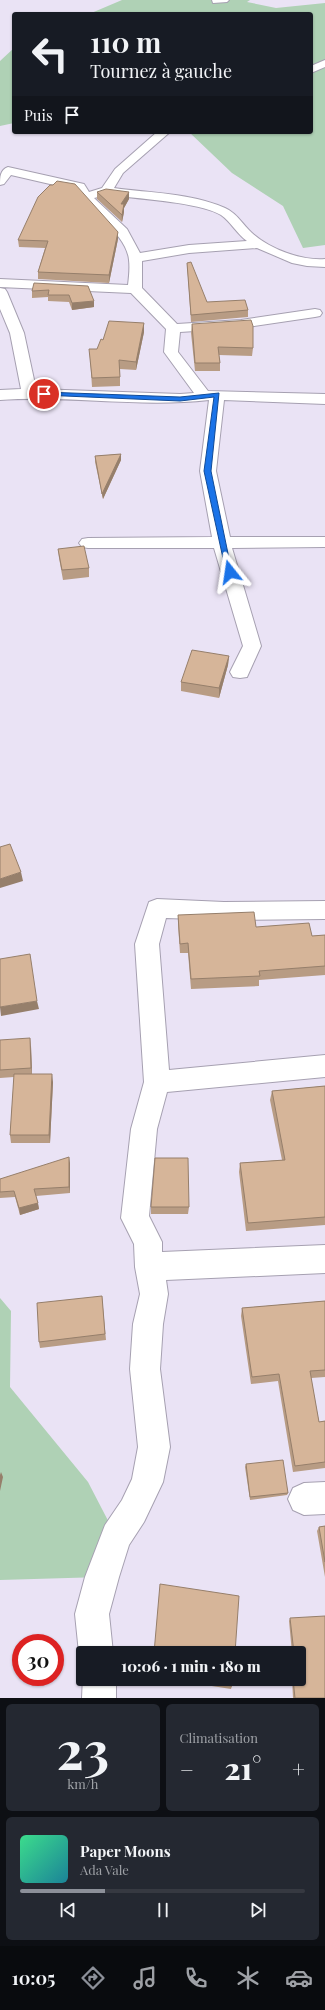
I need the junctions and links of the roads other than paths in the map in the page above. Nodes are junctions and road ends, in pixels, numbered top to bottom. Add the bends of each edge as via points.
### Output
1 (325, 63) edge
2 (313, 69) edge
3 (162, 134) edge
4 (0, 181) edge
5 (106, 192) junction
6 (86, 196) junction
7 (261, 244) junction
8 (136, 258) junction
9 (325, 263) edge
10 (0, 283) edge
11 (135, 289) junction
12 (0, 292) edge
13 (315, 313) dead end
14 (173, 328) junction
15 (29, 393) junction
16 (0, 395) edge
17 (210, 396) junction
18 (325, 399) edge
19 (325, 542) edge
20 (88, 543) dead end
21 (222, 543) junction
22 (240, 672) dead end
23 (325, 910) edge
24 (325, 1066) edge
25 (157, 1082) junction
26 (325, 1259) edge
27 (149, 1267) junction
28 (95, 1646) edge
29 (99, 1686) edge
30 (99, 1698) edge

1 - 2 street
3 - 5 street via 119,171
4 - 6 street via 8,171 80,188
5 - 6 street
5 - 7 street via 197,204 222,211
6 - 8 street via 123,232
7 - 8 street via 189,249
7 - 9 street via 315,265
8 - 11 street
10 - 11 street
11 - 14 street
12 - 15 street via 17,333
13 - 14 street via 241,324
14 - 17 street via 171,352
15 - 16 street
15 - 17 street via 180,399
17 - 18 street
17 - 21 street via 208,471
19 - 21 street
20 - 21 street
21 - 22 street via 252,646
23 - 25 street via 224,911 157,908 147,944
24 - 25 street
25 - 27 street via 144,1129 135,1218 148,1242
26 - 27 street
27 - 28 street via 154,1294 148,1324 145,1369 154,1447 147,1482 133,1511 116,1536 102,1576 92,1614
29 - 30 street

